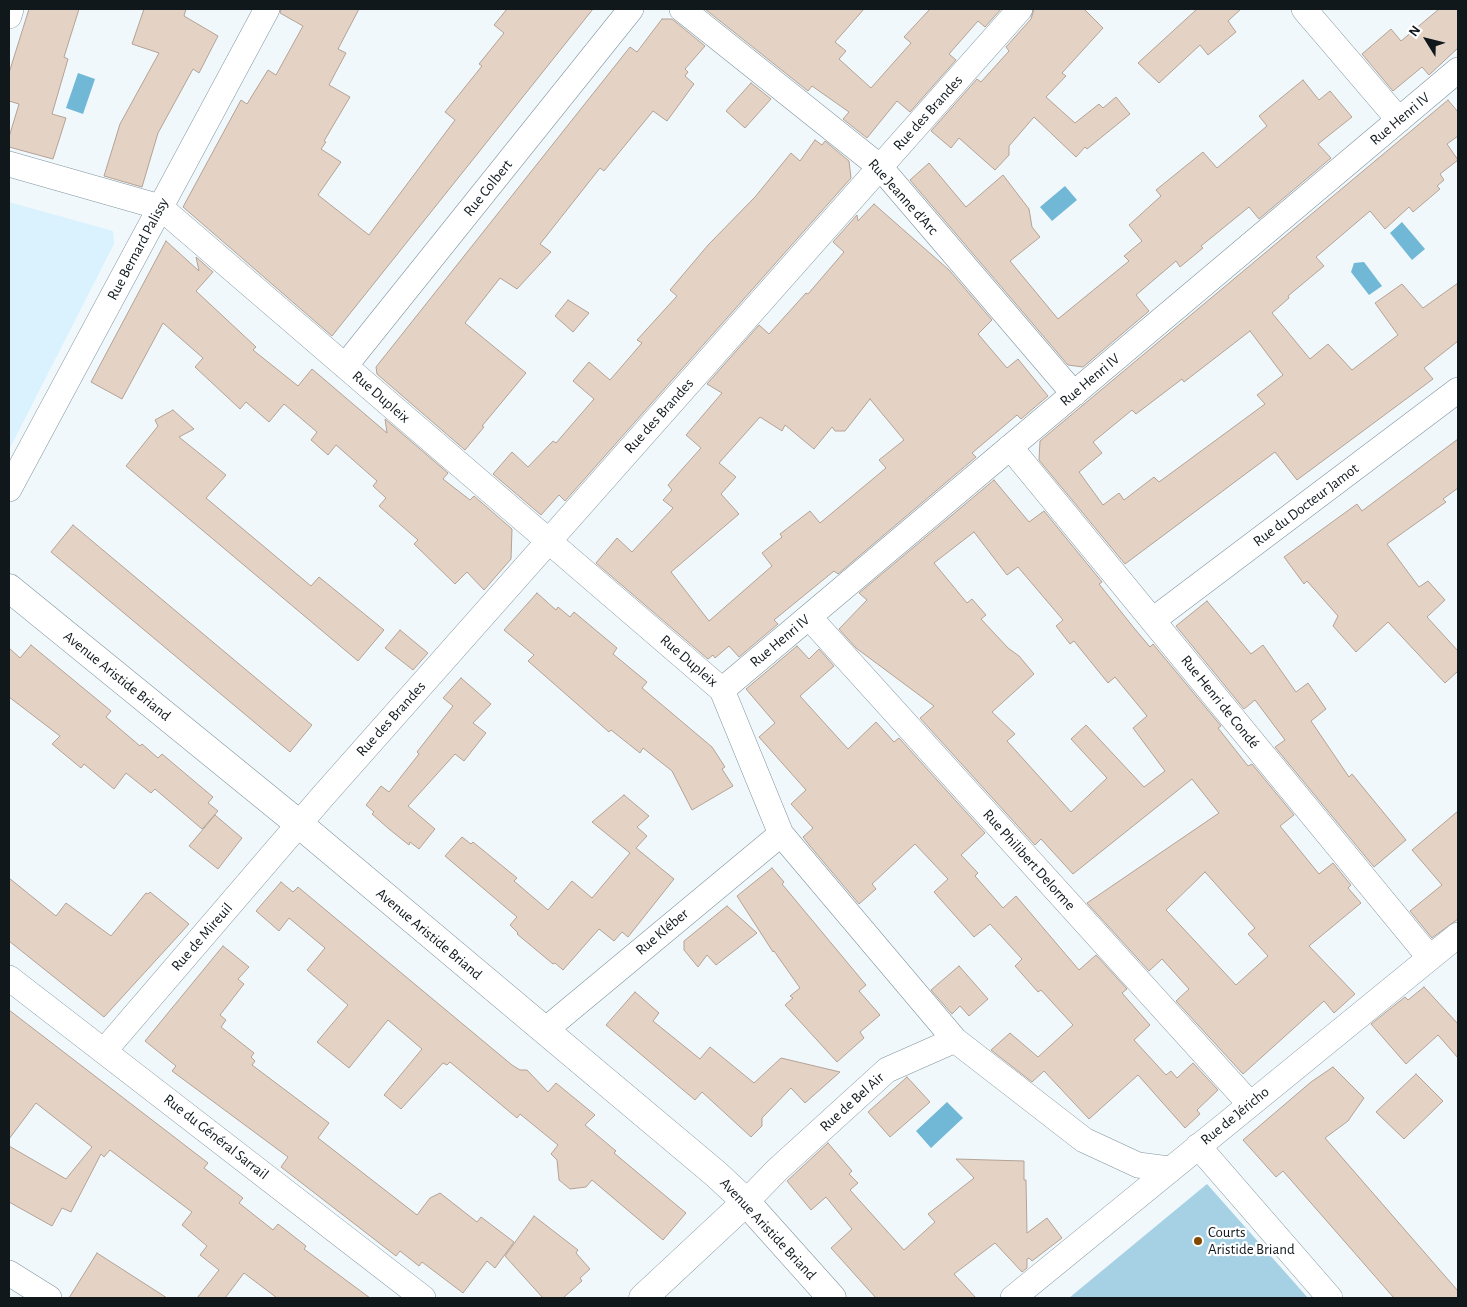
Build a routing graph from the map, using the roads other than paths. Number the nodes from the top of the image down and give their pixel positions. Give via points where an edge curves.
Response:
1 (11, 9) edge
2 (267, 9) edge
3 (631, 9) edge
4 (682, 9) edge
5 (1020, 9) edge
6 (1304, 9) edge
7 (9, 16) edge
8 (1458, 70) edge
9 (1399, 120) junction
10 (9, 164) edge
11 (880, 167) junction
12 (160, 207) junction
13 (345, 366) junction
14 (1458, 390) edge
15 (1074, 394) junction
16 (1010, 447) junction
17 (9, 489) edge
18 (549, 541) junction
19 (9, 588) edge
20 (809, 617) junction
21 (1153, 620) junction
22 (722, 690) junction
23 (299, 824) junction
24 (780, 834) junction
25 (1458, 935) edge
26 (1430, 958) junction
27 (9, 978) edge
28 (544, 1030) junction
29 (955, 1040) junction
30 (105, 1050) junction
31 (1250, 1104) junction
32 (1198, 1146) junction
33 (1169, 1169) junction
34 (746, 1202) junction
35 (9, 1273) edge
36 (49, 1298) edge
37 (423, 1298) edge
38 (643, 1298) edge
39 (832, 1298) edge
40 (1013, 1298) edge
41 (1330, 1298) edge

1 - 7 street
2 - 12 street, Rue Bernard Palissy
3 - 13 street, Rue Colbert
4 - 11 street, Rue Jeanne d'Arc
5 - 11 street, Rue des Brandes
6 - 9 street
8 - 9 street, Rue Henri IV
9 - 15 street, Rue Henri IV
10 - 12 street, Rue Dupleix
11 - 15 street, Rue Jeanne d'Arc
11 - 18 street, Rue des Brandes
12 - 13 street, Rue Dupleix
12 - 17 street, Rue Bernard Palissy
13 - 18 street, Rue Dupleix
14 - 21 street, Rue du Docteur Jamot
15 - 16 street, Rue Henri IV
16 - 20 street, Rue Henri IV
16 - 21 street, Rue Henri de Condé
18 - 22 street, Rue Dupleix
18 - 23 street, Rue des Brandes
19 - 23 street, Avenue Aristide Briand
20 - 22 street, Rue Henri IV
20 - 31 street, Rue Philibert Delorme
21 - 26 street, Rue Henri de Condé
22 - 24 street
23 - 28 street, Avenue Aristide Briand
23 - 30 street, Rue de Mireuil
24 - 28 street, Rue Kléber
24 - 29 street
25 - 26 street, Rue de Jéricho
26 - 31 street, Rue de Jéricho
27 - 30 street, Rue du Général Sarrail
28 - 34 street, Avenue Aristide Briand
29 - 33 street via 1084,1140 1138,1165
29 - 34 street, Rue de Bel Air via 887,1070
30 - 37 street, Rue du Général Sarrail
31 - 32 street, Rue de Jéricho
32 - 33 street, Rue de Jéricho
32 - 41 street
33 - 40 street, Rue de Jéricho
34 - 38 street, Rue de Bel Air
34 - 39 street, Avenue Aristide Briand
35 - 36 street

